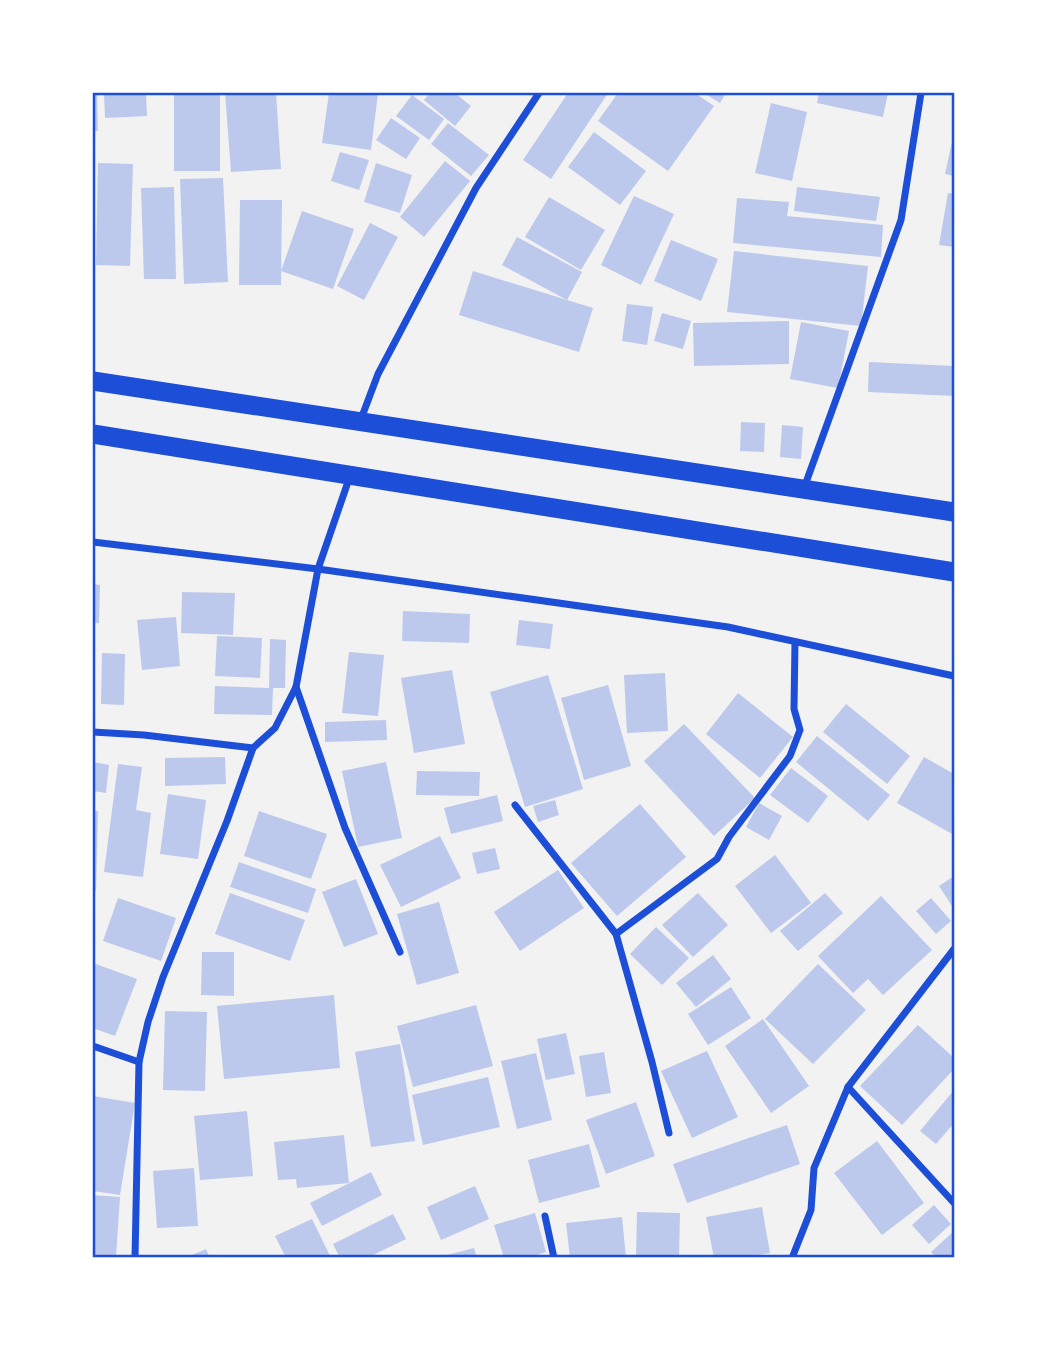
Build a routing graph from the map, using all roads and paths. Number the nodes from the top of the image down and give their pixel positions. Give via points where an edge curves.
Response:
1 (539, 93) edge
2 (921, 93) edge
3 (93, 381) edge
4 (359, 423) junction
5 (93, 434) edge
6 (350, 475) junction
7 (804, 488) junction
8 (954, 512) edge
9 (93, 542) edge
10 (318, 569) junction
11 (954, 572) edge
12 (795, 642) junction
13 (954, 676) edge
14 (296, 687) junction
15 (93, 732) edge
16 (253, 748) junction
17 (515, 805) dead end
18 (616, 934) junction
19 (954, 950) edge
20 (400, 952) dead end
21 (93, 1046) edge
22 (139, 1062) junction
23 (848, 1087) junction
24 (669, 1133) dead end
25 (954, 1203) edge
26 (545, 1216) dead end
27 (135, 1258) edge
28 (554, 1258) edge
29 (792, 1258) edge

1 - 4 street via 476,188 378,374
2 - 7 street via 901,220
3 - 4 highway
4 - 7 highway
5 - 6 highway
6 - 10 street
6 - 11 highway
7 - 8 highway
9 - 10 street
10 - 12 street via 728,627
10 - 14 street
12 - 13 street
12 - 18 street via 794,709 800,730 790,756 717,859
14 - 16 street via 275,728
14 - 20 street via 345,828
15 - 16 street
16 - 22 street via 163,977
17 - 18 street
18 - 24 street
19 - 23 street
21 - 22 street
22 - 27 street
23 - 25 street
23 - 29 street via 814,1168 811,1210
26 - 28 street

